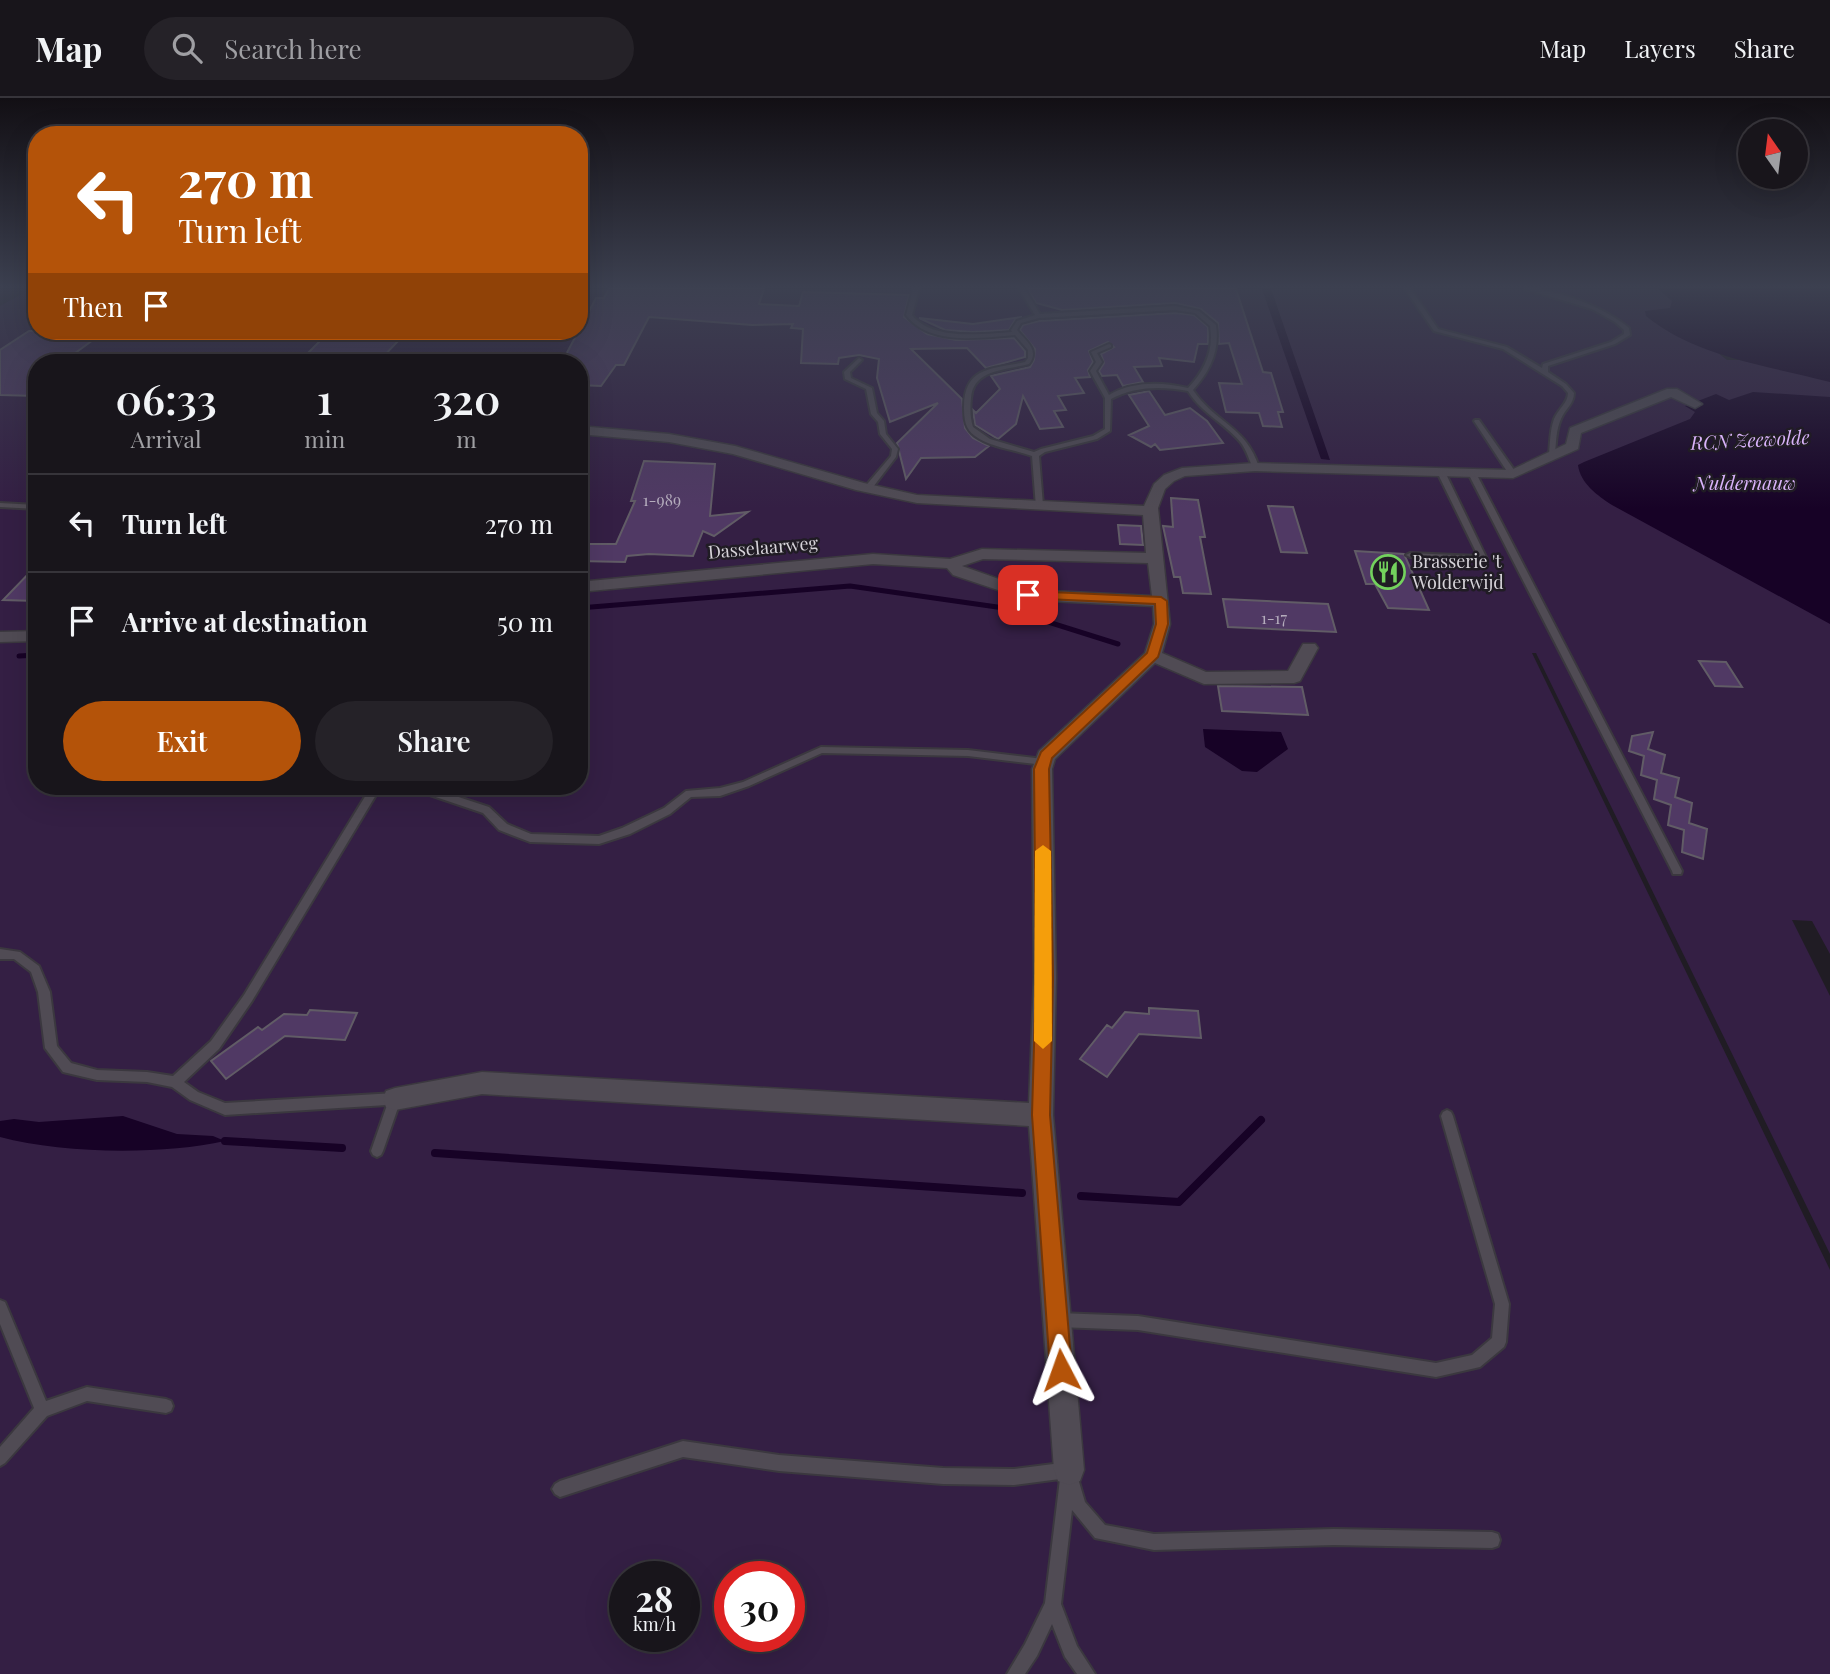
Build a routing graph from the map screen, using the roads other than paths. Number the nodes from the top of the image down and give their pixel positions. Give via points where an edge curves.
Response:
1 (856, 363) edge
2 (1027, 363) edge
3 (1099, 363) edge
4 (1208, 363) edge
5 (1529, 363) edge
6 (1553, 363) edge
7 (1545, 372) junction
8 (1190, 390) junction
9 (1108, 398) junction
10 (1695, 404) dead end
11 (1477, 421) dead end
12 (588, 431) edge
13 (1035, 455) junction
14 (1552, 455) junction
15 (1255, 467) junction
16 (1442, 474) junction
17 (1513, 474) junction
18 (1473, 475) junction
19 (867, 489) junction
20 (0, 505) edge
21 (1038, 505) junction
22 (28, 507) edge
23 (1148, 511) junction
24 (1410, 555) dead end
25 (1155, 558) junction
26 (951, 564) junction
27 (588, 586) edge
28 (1161, 601) junction
29 (28, 636) edge
30 (0, 637) edge
31 (1309, 648) dead end
32 (1153, 654) junction
33 (1044, 762) junction
34 (371, 795) edge
35 (444, 795) edge
36 (1677, 871) dead end
37 (0, 954) edge
38 (175, 1082) junction
39 (395, 1099) junction
40 (1041, 1115) junction
41 (1447, 1116) dead end
42 (377, 1151) dead end
43 (0, 1307) edge
44 (1057, 1320) junction
45 (166, 1406) dead end
46 (42, 1410) junction
47 (0, 1458) edge
48 (1069, 1470) junction
49 (560, 1489) dead end
50 (1492, 1540) dead end
51 (1053, 1604) junction
52 (1015, 1674) edge
53 (1087, 1674) edge

1 - 19 lane via 847,372 848,379 869,388 874,414 895,449
2 - 13 lane via 972,379 966,388 967,418 972,431 986,439
3 - 9 lane via 1093,371
4 - 8 lane
5 - 7 lane
6 - 7 lane via 1545,365
7 - 14 lane via 1571,393 1555,423
8 - 9 lane via 1139,388
8 - 15 lane via 1205,410 1248,445
9 - 13 lane via 1108,430
10 - 14 street via 1672,392 1575,431 1573,446
11 - 17 lane
12 - 19 street via 735,450
13 - 21 lane
14 - 17 street
15 - 16 street
15 - 23 street via 1171,475 1159,486
16 - 18 street
16 - 24 lane via 1483,559
17 - 18 street
18 - 36 lane
19 - 21 street via 957,503
20 - 22 lane
21 - 23 street
23 - 25 street
25 - 26 street via 982,554
25 - 28 street
26 - 27 street, Dasselaarweg via 873,559
26 - 28 street via 959,572 1028,595
28 - 32 street via 1162,624
29 - 30 street
31 - 32 street via 1294,677 1204,678
32 - 33 street
33 - 35 lane via 968,752 821,750 733,788 689,794 667,811 599,840 530,838 503,827 486,810
33 - 40 street
34 - 38 lane via 248,998 215,1045
37 - 38 lane via 16,955 35,969 44,992 51,1048 67,1068
38 - 39 lane via 225,1109
39 - 40 street via 482,1083
39 - 42 lane
40 - 44 street
41 - 44 lane via 1502,1304 1499,1342 1475,1362 1436,1370 1138,1323
43 - 46 lane
44 - 48 street
45 - 46 lane via 87,1394
46 - 47 lane
48 - 49 lane via 1014,1477 943,1476 779,1463 683,1449
48 - 50 lane via 1078,1506 1101,1532 1154,1542 1334,1537
48 - 51 lane
51 - 52 lane
51 - 53 lane via 1071,1651

